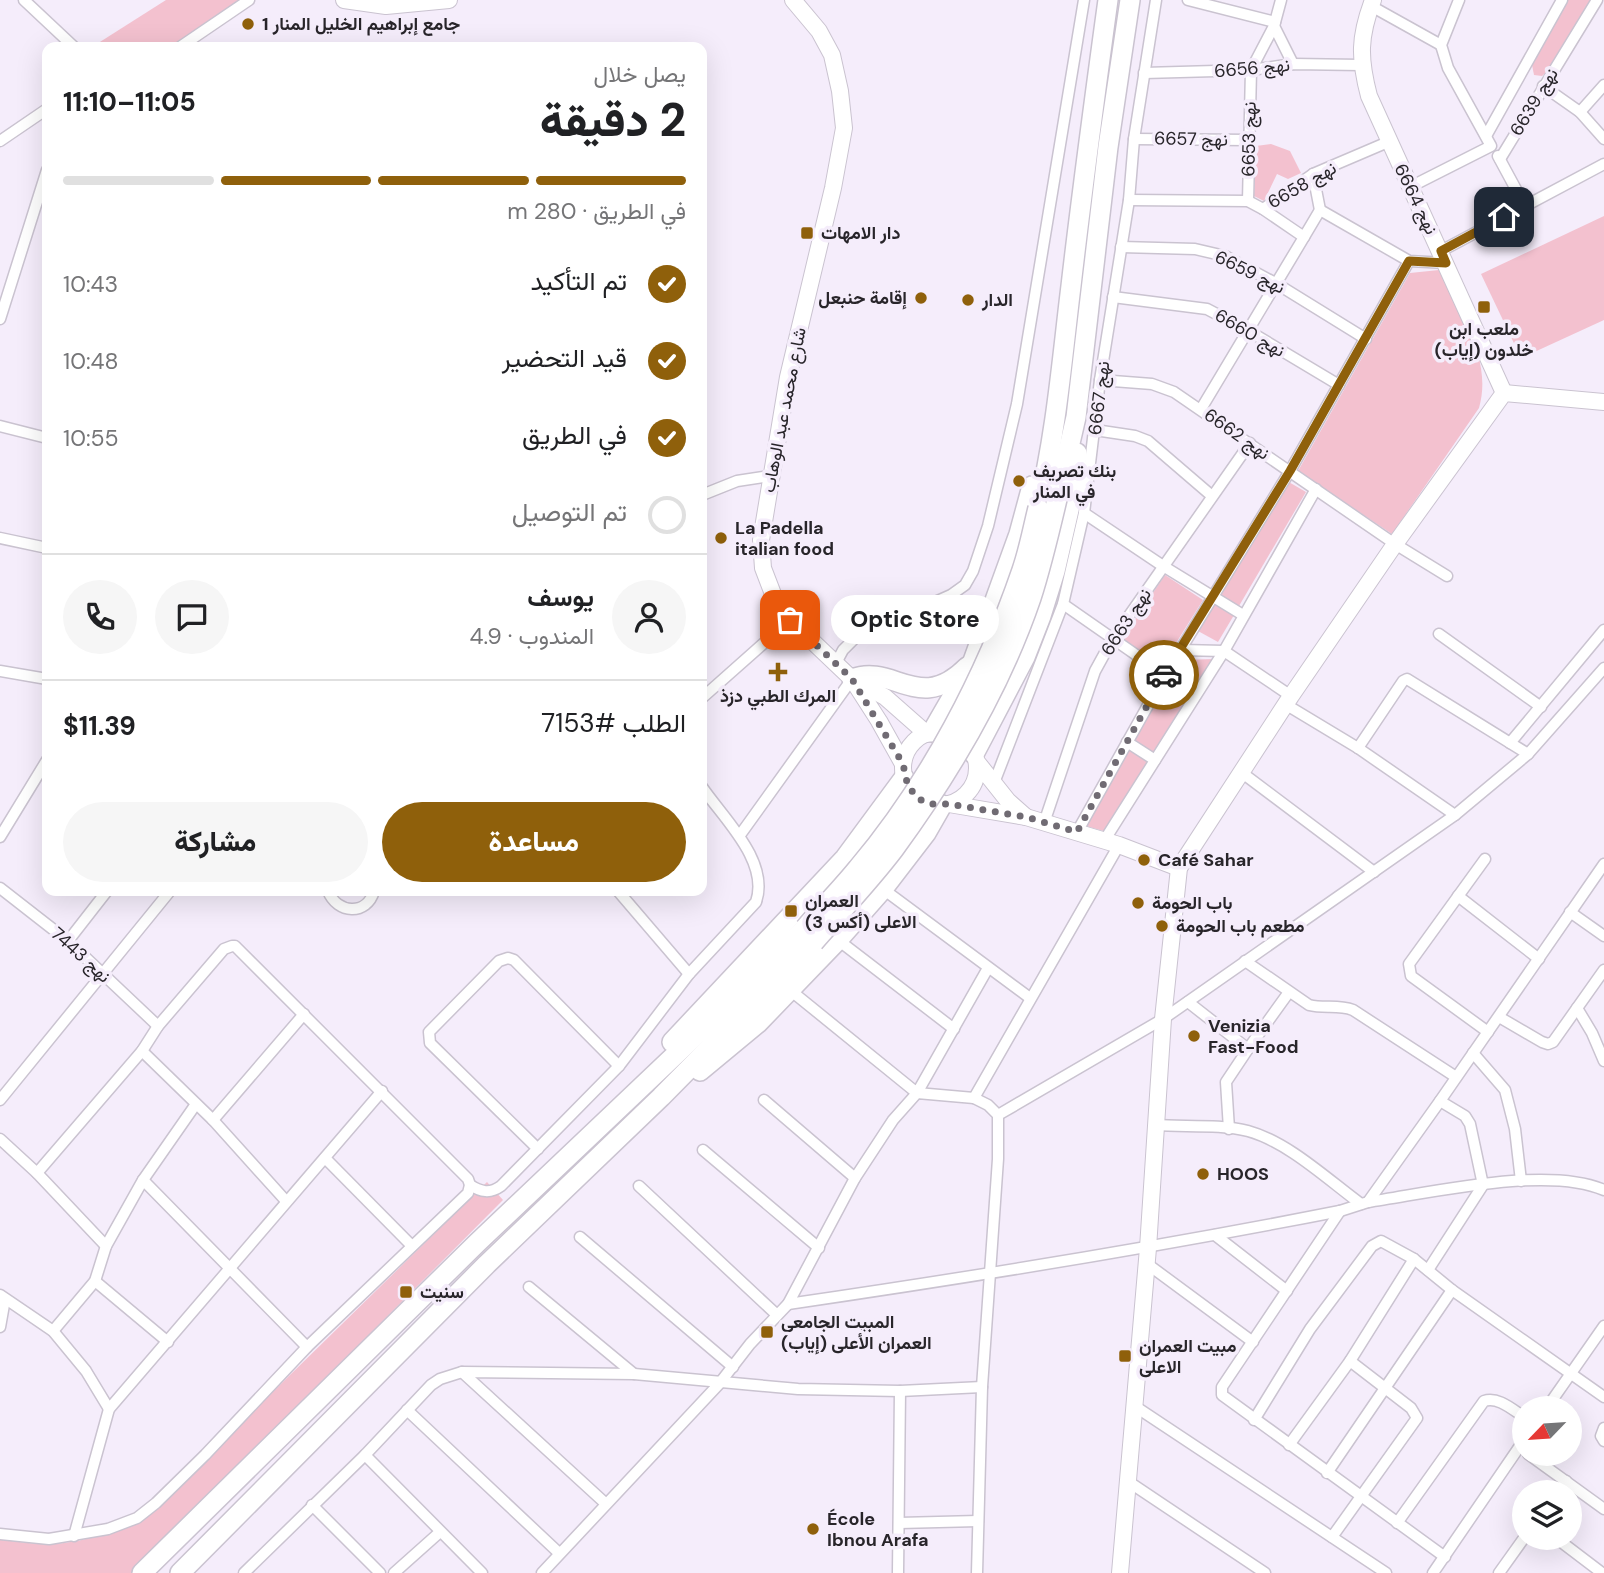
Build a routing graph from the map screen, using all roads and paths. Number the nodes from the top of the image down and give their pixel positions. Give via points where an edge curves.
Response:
1 (24, 0) edge
2 (249, 0) edge
3 (344, 0) edge
4 (449, 0) edge
5 (793, 0) edge
6 (1084, 0) edge
7 (1108, 0) edge
8 (1130, 0) edge
9 (1156, 0) edge
10 (1188, 0) edge
11 (1281, 0) edge
12 (1459, 0) edge
13 (1562, 0) edge
14 (1597, 0) edge
15 (1372, 3) edge
16 (1274, 24) junction
17 (69, 42) edge
18 (187, 42) edge
19 (1441, 45) junction
20 (1293, 64) junction
21 (1361, 65) junction
22 (1251, 70) junction
23 (1144, 73) junction
24 (1604, 85) edge
25 (1543, 86) junction
26 (42, 112) edge
27 (1580, 112) junction
28 (1134, 139) junction
29 (1604, 139) edge
30 (1249, 140) junction
31 (0, 141) edge
32 (1489, 141) junction
33 (1388, 142) junction
34 (1500, 159) junction
35 (1604, 164) edge
36 (1313, 174) junction
37 (42, 186) edge
38 (1409, 187) junction
39 (1129, 200) junction
40 (37, 201) junction
41 (1248, 201) junction
42 (42, 205) edge
43 (1525, 206) junction
44 (1263, 209) junction
45 (1320, 210) junction
46 (1304, 237) junction
47 (1121, 247) junction
48 (1444, 257) junction
49 (1409, 261) junction
50 (1277, 284) junction
51 (1113, 297) junction
52 (0, 319) edge
53 (1247, 330) junction
54 (1366, 339) junction
55 (1100, 380) junction
56 (1339, 385) junction
57 (1504, 393) junction
58 (1604, 402) edge
59 (1201, 409) junction
60 (1056, 412) junction
61 (1076, 417) junction
62 (0, 426) edge
63 (1095, 430) junction
64 (42, 437) edge
65 (1250, 443) junction
66 (1290, 471) junction
67 (770, 476) junction
68 (1316, 489) junction
69 (707, 493) edge
70 (1212, 496) junction
71 (1084, 513) junction
72 (0, 538) edge
73 (1395, 544) junction
74 (42, 547) edge
75 (1163, 566) junction
76 (1447, 576) dead end
77 (1213, 597) junction
78 (1063, 604) junction
79 (1243, 615) junction
80 (790, 620) junction
81 (1604, 630) edge
82 (1439, 634) dead end
83 (1112, 640) junction
84 (1181, 650) junction
85 (1224, 651) junction
86 (973, 661) junction
87 (836, 663) junction
88 (1604, 668) edge
89 (0, 671) edge
90 (1164, 675) junction
91 (42, 678) edge
92 (852, 679) junction
93 (707, 694) edge
94 (1549, 697) junction
95 (1288, 700) junction
96 (1541, 706) junction
97 (1567, 712) junction
98 (929, 733) junction
99 (1127, 742) junction
100 (1510, 743) junction
101 (1358, 748) junction
102 (1528, 754) junction
103 (976, 758) junction
104 (1155, 760) junction
105 (42, 768) edge
106 (904, 771) junction
107 (1241, 772) junction
108 (994, 783) junction
109 (707, 793) edge
110 (946, 805) junction
111 (1455, 815) junction
112 (1026, 817) junction
113 (1044, 823) junction
114 (1077, 832) junction
115 (740, 835) junction
116 (0, 837) edge
117 (1111, 843) junction
118 (1485, 859) dead end
119 (1604, 864) edge
120 (1179, 868) junction
121 (1374, 872) junction
122 (0, 888) edge
123 (883, 889) junction
124 (103, 896) edge
125 (166, 896) edge
126 (330, 896) edge
127 (372, 896) edge
128 (622, 896) edge
129 (1458, 896) junction
130 (1570, 912) junction
131 (809, 935) junction
132 (1604, 936) edge
133 (838, 940) junction
134 (68, 941) junction
135 (1539, 959) junction
136 (1245, 961) junction
137 (988, 968) junction
138 (1604, 970) edge
139 (103, 973) junction
140 (689, 974) junction
141 (790, 990) junction
142 (1289, 992) junction
143 (1030, 998) junction
144 (1188, 1002) junction
145 (1577, 1008) junction
146 (304, 1014) junction
147 (1499, 1017) junction
148 (1163, 1019) junction
149 (158, 1026) junction
150 (954, 1029) junction
151 (1488, 1032) junction
152 (1248, 1049) junction
153 (142, 1051) junction
154 (1473, 1053) junction
155 (1604, 1061) edge
156 (619, 1066) junction
157 (1456, 1077) junction
158 (647, 1081) junction
159 (382, 1091) junction
160 (917, 1093) junction
161 (661, 1097) junction
162 (974, 1098) junction
163 (0, 1100) edge
164 (764, 1100) dead end
165 (1440, 1101) junction
166 (196, 1104) junction
167 (998, 1115) junction
168 (213, 1120) junction
169 (1156, 1125) junction
170 (1229, 1129) junction
171 (0, 1139) edge
172 (538, 1149) junction
173 (703, 1150) dead end
174 (325, 1158) junction
175 (37, 1173) junction
176 (855, 1178) junction
177 (143, 1180) junction
178 (1521, 1181) junction
179 (470, 1185) junction
180 (1483, 1185) junction
181 (639, 1186) dead end
182 (1604, 1190) edge
183 (285, 1201) junction
184 (1364, 1203) junction
185 (1340, 1211) junction
186 (1215, 1235) junction
187 (580, 1237) dead end
188 (106, 1246) junction
189 (412, 1246) junction
190 (819, 1248) junction
191 (1147, 1256) junction
192 (1414, 1259) junction
193 (231, 1269) junction
194 (1428, 1270) junction
195 (989, 1275) junction
196 (94, 1282) junction
197 (529, 1287) dead end
198 (1452, 1290) junction
199 (1287, 1291) junction
200 (2, 1297) edge
201 (788, 1304) junction
202 (777, 1315) junction
203 (1604, 1326) edge
204 (0, 1327) edge
205 (52, 1331) junction
206 (169, 1342) junction
207 (1253, 1342) junction
208 (307, 1347) junction
209 (1350, 1361) junction
210 (733, 1367) junction
211 (462, 1372) junction
212 (634, 1374) junction
213 (1571, 1375) junction
214 (719, 1384) junction
215 (982, 1387) junction
216 (1384, 1387) junction
217 (900, 1391) junction
218 (1556, 1396) edge
219 (1604, 1397) edge
220 (1133, 1405) junction
221 (108, 1409) junction
222 (407, 1410) junction
223 (1512, 1410) edge
224 (1254, 1420) junction
225 (1604, 1428) edge
226 (1604, 1441) edge
227 (1289, 1445) junction
228 (365, 1455) junction
229 (1512, 1465) edge
230 (1547, 1466) edge
231 (1327, 1473) junction
232 (1126, 1480) junction
233 (1565, 1480) edge
234 (1582, 1493) edge
235 (1360, 1496) junction
236 (605, 1503) junction
237 (312, 1505) junction
238 (1604, 1509) edge
239 (978, 1521) junction
240 (899, 1523) junction
241 (1397, 1523) junction
242 (440, 1532) junction
243 (0, 1534) edge
244 (74, 1536) junction
245 (1332, 1537) junction
246 (1515, 1550) edge
247 (1572, 1550) edge
248 (559, 1553) junction
249 (1445, 1557) junction
250 (1437, 1571) edge
251 (142, 1573) edge
252 (180, 1573) edge
253 (244, 1573) edge
254 (380, 1573) edge
255 (394, 1573) edge
256 (482, 1573) edge
257 (542, 1573) edge
258 (898, 1573) edge
259 (977, 1573) edge
260 (1120, 1573) edge
261 (1265, 1573) edge
262 (1386, 1573) edge
263 (1499, 1573) edge
264 (1602, 1573) edge

1 - 17 street
2 - 18 street
3 - 4 street via 386,5
5 - 67 street, شارع محمد عبد الوهاب via 832,55 844,128
6 - 87 street via 1017,404 973,571 965,585 951,595 856,637
7 - 60 highway
8 - 61 highway
9 - 23 street, نهج 6667
10 - 16 street
11 - 16 street, نهج 6653
12 - 19 street
13 - 32 street
14 - 25 street, نهج 6639
15 - 19 street
15 - 21 street, نهج 6664 via 1362,37
16 - 20 street
16 - 22 street, نهج 6653
19 - 32 street via 1448,68
20 - 21 street, نهج 6656
20 - 22 street, نهج 6656
21 - 33 street, نهج 6664
22 - 23 street, نهج 6656
22 - 30 street, نهج 6653
23 - 28 street, نهج 6667
24 - 27 street
25 - 27 street
25 - 34 street, نهج 6639
26 - 31 street
27 - 29 street
28 - 30 street, نهج 6657
28 - 39 street, نهج 6667
30 - 41 street, نهج 6653
32 - 34 street
32 - 38 street
33 - 36 street, نهج 6658
33 - 38 street, نهج 6664
34 - 43 street
35 - 43 street
36 - 44 street, نهج 6658
36 - 45 street
37 - 40 street
38 - 48 street, نهج 6664
39 - 41 street, نهج 6658
39 - 47 street, نهج 6667
40 - 42 street
40 - 52 street
41 - 44 street, نهج 6658
43 - 48 street
44 - 46 street
45 - 46 street
45 - 49 street
46 - 50 street
47 - 50 street, نهج 6659 via 1211,252
47 - 51 street, نهج 6667
48 - 49 street
48 - 57 street, نهج 6664
49 - 54 street
50 - 53 street
50 - 54 street, نهج 6659
51 - 53 street, نهج 6660 via 1207,309
51 - 55 street, نهج 6667
53 - 56 street, نهج 6660
53 - 59 street
54 - 56 street
55 - 59 street, نهج 6662 via 1164,388
55 - 63 street, نهج 6667
56 - 66 street
57 - 58 street
57 - 73 street
59 - 65 street, نهج 6662
60 - 86 highway via 1042,441 1019,534
60 - 131 highway, bridge via 1023,568 979,676 940,750
61 - 103 highway via 1078,463 1055,571 1024,657
61 - 131 highway, bridge via 1041,565 994,684 943,778 893,849
62 - 64 street
63 - 70 street via 1148,441
63 - 71 street, نهج 6667
65 - 66 street, نهج 6662
65 - 70 street, نهج 6663
66 - 68 street, نهج 6662
66 - 77 street
67 - 69 street via 737,481
67 - 80 street, شارع محمد عبد الوهاب via 761,540 763,568
68 - 73 street, نهج 6662
68 - 79 street
70 - 75 street, نهج 6663
71 - 75 street
71 - 78 street, نهج 6667
72 - 74 street
73 - 76 street, نهج 6662
73 - 95 street
75 - 77 street
75 - 83 street, نهج 6663
77 - 79 street
77 - 84 street
78 - 83 street
78 - 108 street, نهج 6667
79 - 85 street
80 - 87 street, شارع محمد عبد الوهاب
80 - 93 street
81 - 94 street
82 - 96 street
83 - 90 street
83 - 113 street, نهج 6663 via 1096,671
84 - 85 street
84 - 90 street
85 - 95 street
85 - 104 street
86 - 92 highway via 952,679 926,688 879,676
86 - 98 highway
87 - 92 street, شارع محمد عبد الوهاب
88 - 97 street
89 - 91 street
90 - 99 street
92 - 98 street via 885,697
92 - 106 street
92 - 115 street
94 - 96 street
94 - 97 street
95 - 101 street
95 - 107 street
96 - 100 street
97 - 102 street
98 - 103 street via 957,735
98 - 106 street via 907,751
99 - 104 street
99 - 114 street
100 - 101 street via 1407,679
100 - 102 street
101 - 111 street
102 - 111 street
103 - 108 street
103 - 110 street via 977,776 971,788
104 - 117 street
105 - 116 street
106 - 110 street via 914,795
106 - 158 highway via 845,858 670,1044
107 - 120 street
107 - 121 street
108 - 112 street
109 - 115 street
110 - 112 street
110 - 123 highway
111 - 121 street
112 - 113 street
113 - 114 street
114 - 117 street
115 - 140 street via 759,878 756,902
117 - 120 street
117 - 143 street
118 - 129 street
119 - 130 street
120 - 148 street
121 - 136 street
122 - 134 street, نهج 7443
123 - 133 highway
123 - 137 street
124 - 134 street
125 - 139 street
126 - 127 street via 333,902 350,909 368,904
128 - 140 street
129 - 135 street
129 - 151 street via 1409,964 1409,973
130 - 132 street
130 - 135 street
131 - 158 highway
131 - 161 highway
133 - 141 highway
133 - 150 street
134 - 139 street, نهج 7443
135 - 147 street
136 - 142 street
136 - 144 street
137 - 143 street
137 - 150 street
138 - 145 street
139 - 149 street, نهج 7443
139 - 163 street
140 - 156 street
141 - 160 street
141 - 161 highway via 758,1023
142 - 152 street
142 - 157 street via 1313,1007 1353,1010
143 - 162 street
144 - 148 street
144 - 152 street
145 - 147 street via 1557,1040 1548,1044
145 - 155 street
146 - 149 street via 232,946 224,949
146 - 159 street
146 - 168 street
147 - 151 street
148 - 167 street
148 - 169 street
149 - 153 street
150 - 160 street
151 - 154 street
152 - 170 street via 1226,1082
153 - 166 street
153 - 175 street
154 - 157 street
154 - 178 street via 1505,1090
156 - 172 street
156 - 172 street via 508,958 499,961 437,1023 429,1032 430,1043
157 - 165 street
158 - 251 highway
159 - 174 street
159 - 179 street
160 - 162 street
160 - 176 street
161 - 252 highway via 495,1255
162 - 167 street
164 - 176 street
165 - 180 street via 1470,1124
165 - 184 street
166 - 168 street
166 - 177 street
167 - 195 street
168 - 183 street
169 - 170 street
169 - 191 street
170 - 184 street via 1279,1144
171 - 175 street
172 - 179 street via 493,1191
173 - 190 street
174 - 183 street
174 - 189 street
175 - 188 street
176 - 190 street
177 - 188 street
177 - 193 street
178 - 180 street
178 - 182 street via 1589,1183
179 - 189 street
180 - 184 street
180 - 194 street
181 - 202 street
183 - 193 street
184 - 185 street
185 - 186 street
185 - 199 street
186 - 191 street
186 - 199 street
187 - 210 street
188 - 196 street
189 - 208 street
190 - 201 street
191 - 195 street
191 - 207 street
191 - 220 street
192 - 194 street
192 - 209 street
192 - 224 street via 1381,1241 1372,1246 1310,1329
193 - 206 street
193 - 208 street
194 - 198 street
195 - 201 street
195 - 215 street
196 - 205 street
196 - 206 street
197 - 212 street
198 - 213 street
198 - 216 street
199 - 207 street
200 - 204 street
200 - 205 street
201 - 202 street
202 - 210 street
203 - 213 street
205 - 221 street via 86,1371
206 - 221 street
207 - 224 street via 1221,1392
208 - 244 street via 156,1503 137,1518
209 - 216 street
209 - 227 street
210 - 214 street
211 - 212 street
211 - 222 street via 440,1379
211 - 236 street
212 - 214 street
213 - 218 street
213 - 219 street
214 - 217 street
214 - 236 street
215 - 217 street
215 - 239 street
216 - 231 street
216 - 235 street via 1416,1412 1417,1418
217 - 240 street
220 - 232 street
220 - 245 street
221 - 244 street
222 - 228 street
222 - 248 street
223 - 241 street via 1501,1402 1484,1401
224 - 227 street
225 - 226 street
227 - 231 street
228 - 237 street
228 - 242 street
229 - 249 street
230 - 233 street
231 - 235 street
232 - 260 street
232 - 261 street
234 - 238 street
235 - 241 street
235 - 245 street
236 - 248 street
237 - 253 street
237 - 254 street
239 - 240 street
239 - 259 street
240 - 258 street
241 - 249 street
242 - 255 street
242 - 256 street
243 - 244 street via 49,1539
245 - 262 street
246 - 263 street
247 - 264 street
248 - 257 street
249 - 250 street

